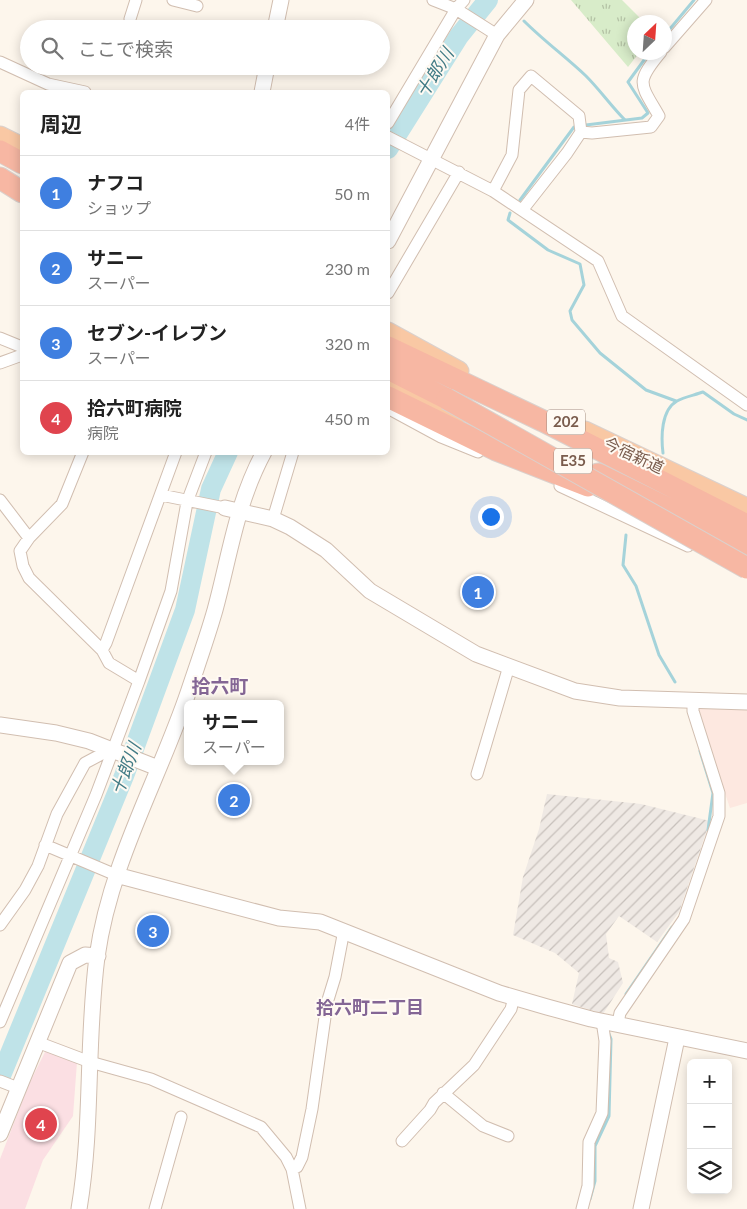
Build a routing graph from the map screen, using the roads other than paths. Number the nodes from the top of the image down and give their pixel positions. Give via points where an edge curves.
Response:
1 (136, 0) edge
2 (173, 0) edge
3 (281, 0) edge
4 (433, 0) edge
5 (526, 0) edge
6 (706, 0) edge
7 (460, 4) edge
8 (197, 6) dead end
9 (130, 19) dead end
10 (277, 20) edge
11 (497, 35) junction
12 (672, 39) edge
13 (654, 60) edge
14 (0, 62) edge
15 (20, 71) edge
16 (28, 75) edge
17 (265, 75) edge
18 (76, 90) edge
19 (262, 90) edge
20 (390, 120) edge
21 (581, 132) junction
22 (0, 136) edge
23 (390, 138) edge
24 (20, 146) edge
25 (0, 151) edge
26 (430, 159) junction
27 (20, 162) edge
28 (0, 170) edge
29 (459, 172) junction
30 (0, 180) edge
31 (20, 182) edge
32 (493, 191) junction
33 (20, 192) edge
34 (523, 209) junction
35 (390, 237) edge
36 (390, 290) edge
37 (390, 333) edge
38 (0, 338) edge
39 (20, 346) edge
40 (390, 348) edge
41 (20, 356) edge
42 (0, 363) edge
43 (390, 369) edge
44 (390, 382) edge
45 (390, 398) edge
46 (447, 399) junction
47 (747, 405) edge
48 (390, 408) edge
49 (82, 455) edge
50 (175, 455) edge
51 (205, 455) edge
52 (262, 455) edge
53 (292, 455) edge
54 (161, 495) junction
55 (0, 500) edge
56 (187, 502) junction
57 (707, 505) junction
58 (747, 508) edge
59 (232, 510) junction
60 (273, 519) junction
61 (747, 519) edge
62 (747, 524) edge
63 (29, 538) junction
64 (746, 552) edge
65 (747, 568) edge
66 (102, 650) junction
67 (509, 666) junction
68 (138, 682) junction
69 (185, 700) edge
70 (693, 700) junction
71 (747, 702) edge
72 (184, 703) edge
73 (0, 725) edge
74 (109, 748) junction
75 (158, 768) junction
76 (477, 774) dead end
77 (45, 845) junction
78 (70, 856) junction
79 (116, 875) junction
80 (0, 925) edge
81 (344, 930) junction
82 (98, 956) junction
83 (514, 997) junction
84 (602, 1021) junction
85 (0, 1022) edge
86 (618, 1024) junction
87 (677, 1038) junction
88 (37, 1042) junction
89 (747, 1051) edge
90 (90, 1062) junction
91 (0, 1081) edge
92 (15, 1087) junction
93 (443, 1093) junction
94 (181, 1117) dead end
95 (0, 1134) edge
96 (508, 1136) dead end
97 (402, 1141) dead end
98 (292, 1169) junction
99 (80, 1209) edge
100 (154, 1209) edge
101 (300, 1209) edge
102 (582, 1209) edge
103 (641, 1209) edge

1 - 9 street
2 - 8 street
3 - 10 street
4 - 7 street
5 - 11 street
6 - 12 street
7 - 11 street
7 - 20 street
11 - 26 street
13 - 21 street via 642,79 644,90 659,116 651,127
14 - 15 street
16 - 18 street via 48,84
17 - 19 street
21 - 32 street via 579,116 530,76 519,90 512,155
21 - 34 street
22 - 24 highway
23 - 26 street
25 - 27 highway
26 - 29 street
26 - 35 street
28 - 31 highway
29 - 32 street
29 - 36 street
30 - 33 highway
32 - 34 street
34 - 47 street via 598,261 622,316
37 - 58 highway, 今宿新道 / 202 via 464,373
38 - 39 street
40 - 57 highway, E35 via 544,421
41 - 42 street
43 - 46 highway, E35
44 - 64 highway, 202 via 510,442 668,511
45 - 64 highway via 496,450
46 - 64 highway, E35, bridge
46 - 65 highway, bridge
48 - 64 street via 441,437 567,489 688,546
49 - 63 street via 62,504
50 - 54 street
51 - 56 street
52 - 59 street
53 - 60 street
54 - 56 street
54 - 66 street
55 - 63 street
56 - 59 street
56 - 68 street via 171,591
57 - 61 highway
57 - 62 highway, E35
59 - 60 street
59 - 69 street via 215,610
60 - 67 street via 326,550 370,591 476,654
63 - 66 street via 20,551 29,578
66 - 68 street via 108,663
67 - 70 street via 576,692 620,698
67 - 76 street
68 - 74 street
70 - 71 street
70 - 86 street via 693,711 719,793 719,816 684,919 620,1013
72 - 75 street
73 - 74 street via 56,733
74 - 75 street
74 - 77 street via 85,763
74 - 78 street
75 - 79 street
77 - 78 street
77 - 80 street via 25,890
78 - 79 street
78 - 85 street
79 - 81 street via 279,918 320,922
79 - 82 street
81 - 83 street via 418,962
81 - 98 street via 327,1003 312,1109 297,1167
82 - 88 street via 85,955 70,963
82 - 90 street
83 - 84 street
83 - 93 street via 511,1010 474,1065
84 - 86 street
84 - 102 street via 605,1041 602,1113 589,1142 588,1186
86 - 87 street
87 - 89 street
87 - 103 street
88 - 90 street
88 - 92 street
90 - 98 street via 151,1079 261,1127
90 - 99 street via 86,1169
91 - 92 street
92 - 95 street
93 - 96 street via 483,1126
93 - 97 street
94 - 100 street
98 - 101 street

